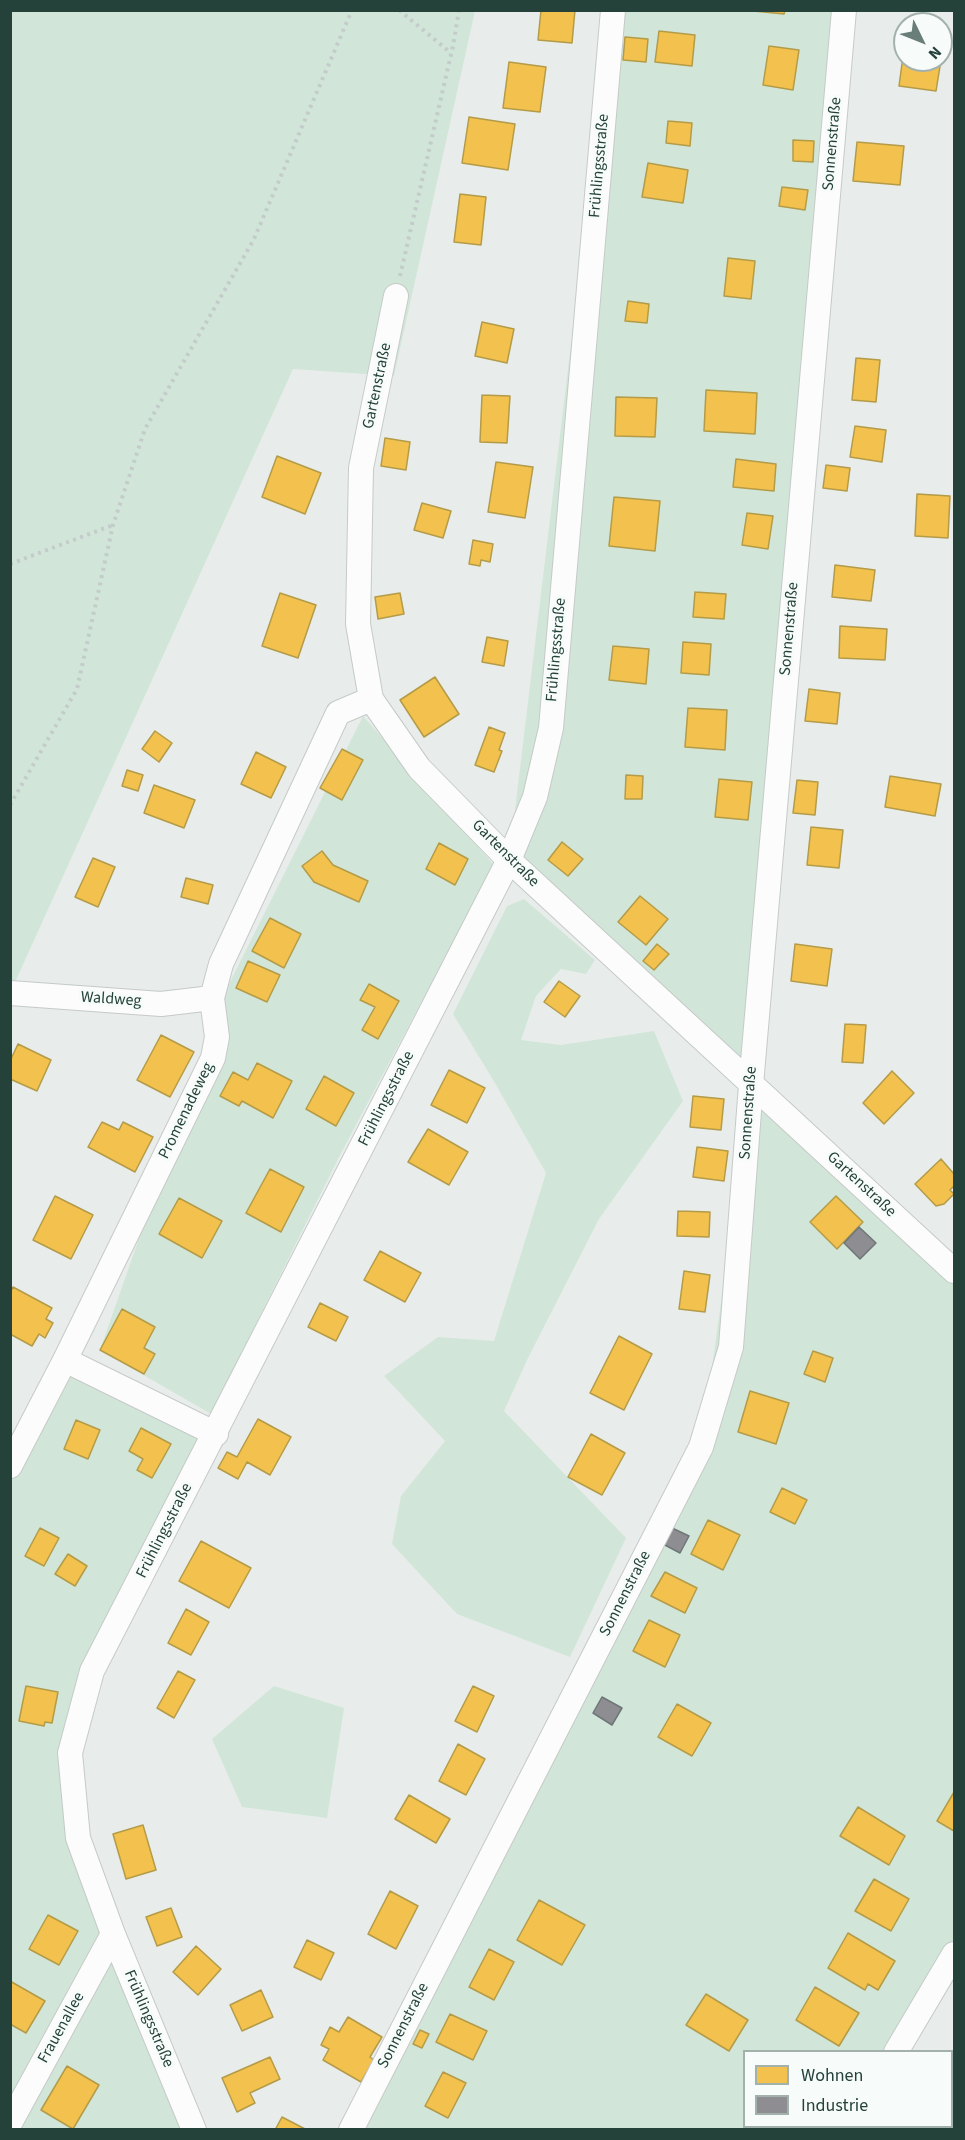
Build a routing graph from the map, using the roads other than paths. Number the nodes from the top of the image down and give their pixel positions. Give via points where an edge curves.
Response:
1 (614, 10) edge
2 (844, 10) edge
3 (396, 296) road end
4 (371, 699) junction
5 (509, 860) junction
6 (10, 993) edge
7 (212, 998) junction
8 (751, 1084) junction
9 (954, 1271) edge
10 (65, 1360) junction
11 (216, 1434) junction
12 (10, 1466) edge
13 (113, 1935) junction
14 (954, 1954) edge
15 (897, 2050) edge
16 (10, 2122) edge
17 (194, 2130) edge
18 (351, 2130) edge

1 - 5 street, Frühlingsstraße via 550,728 535,797
2 - 8 street, Sonnenstraße
3 - 4 street, Gartenstraße via 361,468 358,624
4 - 5 street, Gartenstraße via 419,768
4 - 7 street, Promenadeweg via 338,713 221,964
5 - 8 street, Gartenstraße
5 - 11 street, Frühlingsstraße
6 - 7 street, Waldweg via 161,1004
7 - 10 street, Promenadeweg via 217,1037 213,1058
8 - 9 street, Gartenstraße
8 - 18 street, Sonnenstraße via 731,1347 701,1447
10 - 11 street
10 - 12 street, Promenadeweg
11 - 13 street, Frühlingsstraße via 92,1671 70,1754 78,1838
13 - 16 street, Frauenallee
13 - 17 street, Frühlingsstraße
14 - 15 street

